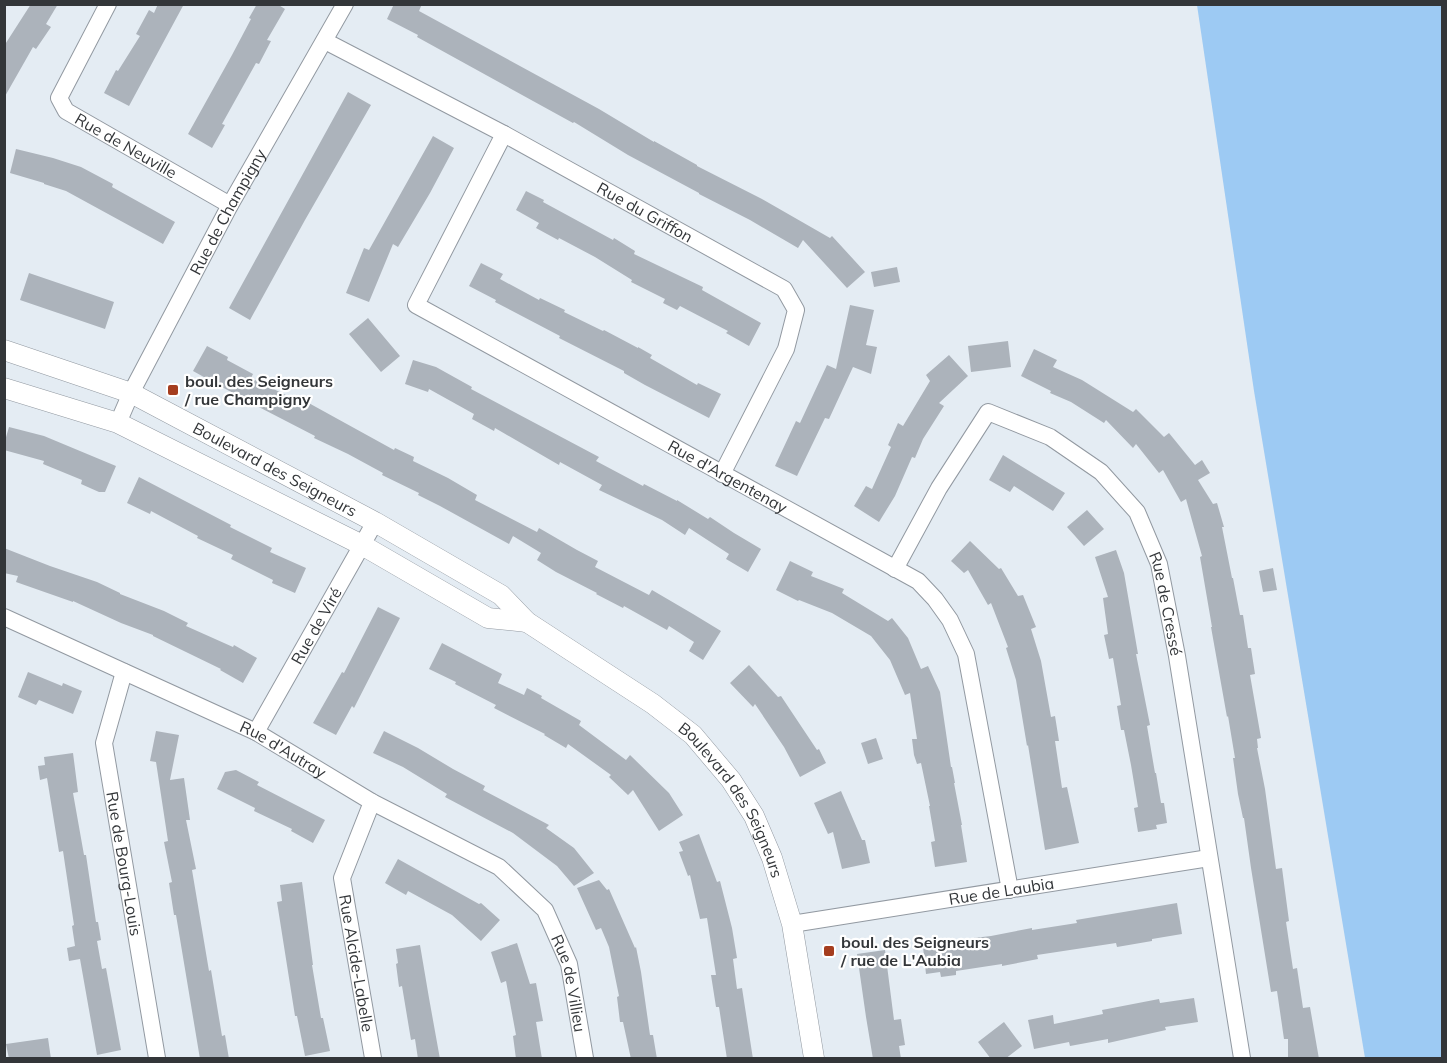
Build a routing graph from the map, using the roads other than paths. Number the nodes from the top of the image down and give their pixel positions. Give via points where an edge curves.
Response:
1 (108, 4) edge
2 (345, 4) edge
3 (325, 41) junction
4 (504, 134) junction
5 (231, 205) junction
6 (4, 350) edge
7 (4, 388) edge
8 (131, 393) junction
9 (118, 423) junction
10 (722, 474) junction
11 (375, 522) junction
12 (362, 546) junction
13 (895, 569) junction
14 (4, 617) edge
15 (527, 622) junction
16 (124, 672) junction
17 (256, 732) junction
18 (372, 802) junction
19 (1209, 858) junction
20 (1010, 890) junction
21 (545, 910) joint
22 (792, 924) junction
23 (1242, 1058) edge
24 (157, 1059) edge
25 (373, 1059) edge
26 (585, 1059) edge
27 (814, 1059) edge

1 - 5 street, Rue de Neuville via 59,98 66,111
2 - 3 street, Rue de Champigny
3 - 4 street, Rue du Griffon
3 - 5 street, Rue de Champigny
4 - 10 street, Rue du Griffon via 784,289 796,310 786,350
4 - 10 street, Rue d'Argentenay via 416,305
5 - 8 street, Rue de Champigny
6 - 8 street, Boulevard des Seigneurs
7 - 9 street, Boulevard des Seigneurs
8 - 9 street, Rue de Champigny
8 - 11 street, Boulevard des Seigneurs
9 - 12 street, Boulevard des Seigneurs
10 - 13 street, Rue d'Argentenay
11 - 12 street, Rue de Viré
11 - 15 street, Boulevard des Seigneurs via 501,595
12 - 15 street, Boulevard des Seigneurs via 488,618
12 - 17 street, Rue de Viré
13 - 19 street, Rue de Cressé via 939,488 988,412 1050,437 1101,472 1137,512 1159,564
13 - 20 street, Rue d'Argentenay via 918,581 935,599 966,654
14 - 16 street, Rue d'Autray
15 - 22 street, Boulevard des Seigneurs via 654,704 693,735 731,780 754,816 772,858
16 - 17 street, Rue d'Autray
16 - 24 street, Rue de Bourg-Louis via 104,743
17 - 18 street, Rue d'Autray
18 - 21 street, Rue d'Autray via 499,867
18 - 25 street, Rue Alcide-Labelle via 342,878
19 - 20 street, Rue de Laubia
19 - 23 street, Rue de Cressé
20 - 22 street, Rue de Laubia
21 - 26 street, Rue de Villieu via 569,964
22 - 27 street, Boulevard des Seigneurs

